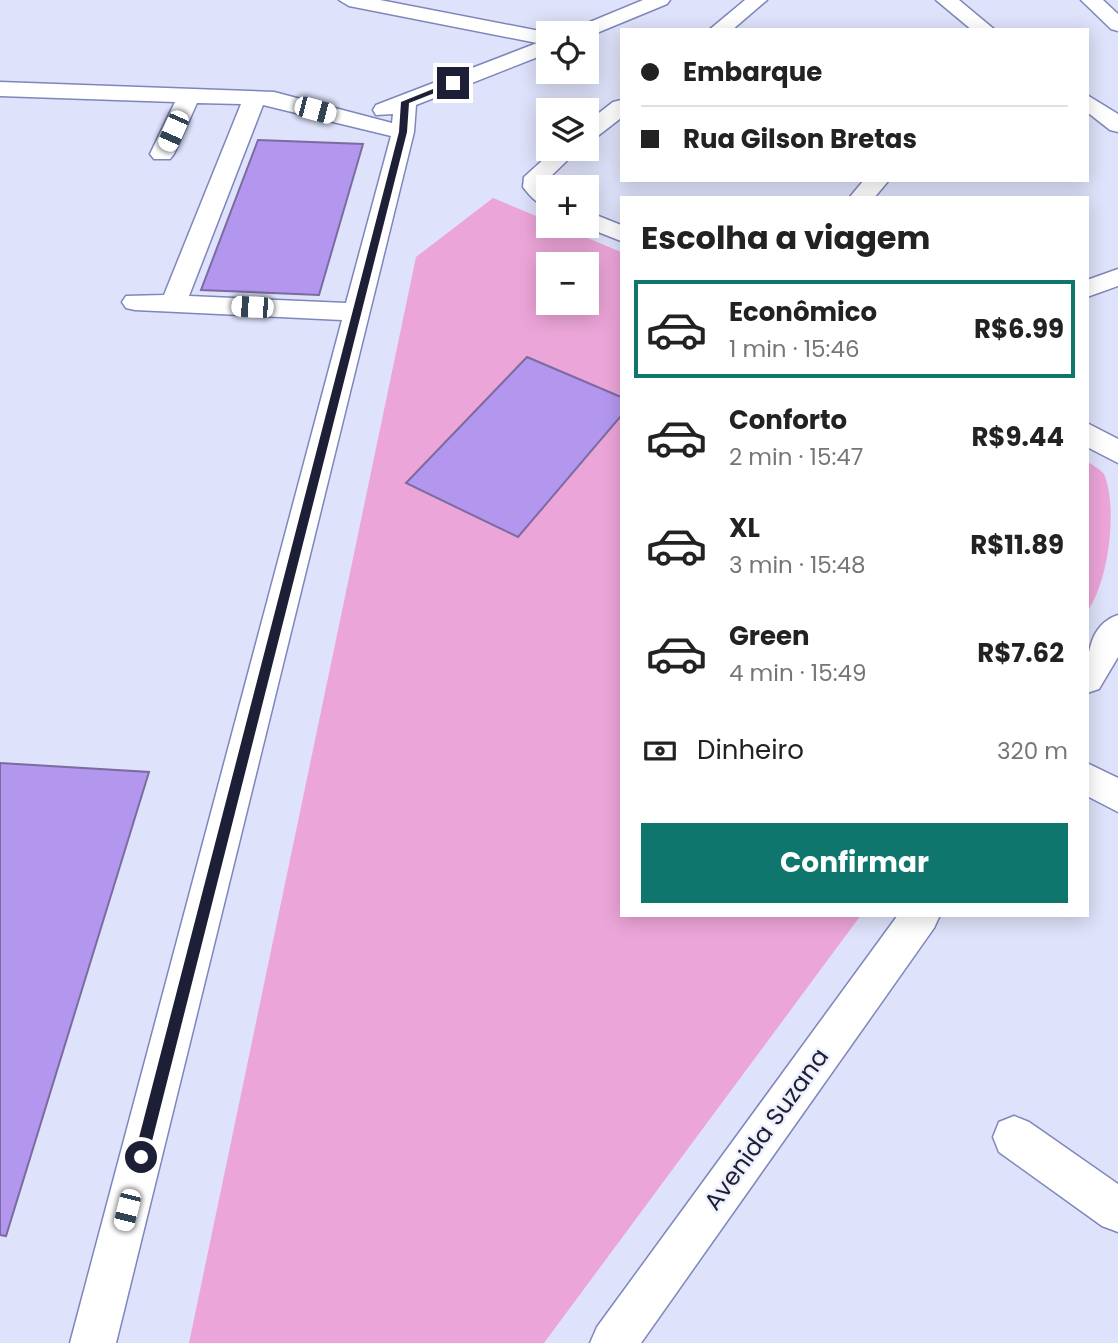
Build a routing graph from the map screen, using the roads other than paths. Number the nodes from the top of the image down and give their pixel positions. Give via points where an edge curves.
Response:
1 (349, 0) edge
2 (660, 0) edge
3 (757, 0) edge
4 (946, 0) edge
5 (1091, 0) edge
6 (599, 25) edge
7 (1118, 25) edge
8 (722, 28) edge
9 (982, 28) edge
10 (536, 37) edge
11 (536, 52) edge
12 (0, 89) edge
13 (189, 96) junction
14 (255, 98) junction
15 (1089, 103) edge
16 (620, 108) edge
17 (404, 117) junction
18 (357, 121) junction
19 (599, 124) edge
20 (1118, 125) edge
21 (162, 154) dead end
22 (552, 161) edge
23 (538, 175) edge
24 (875, 182) edge
25 (864, 196) edge
26 (599, 224) edge
27 (620, 234) edge
28 (1118, 277) edge
29 (1089, 288) edge
30 (135, 302) dead end
31 (173, 304) junction
32 (357, 312) junction
33 (1089, 434) edge
34 (1118, 453) edge
35 (1118, 628) edge
36 (1089, 675) edge
37 (1089, 779) edge
38 (1118, 796) edge
39 (920, 917) edge
40 (1014, 1137) dead end
41 (1118, 1210) edge
42 (93, 1343) edge
43 (613, 1343) edge

1 - 10 street
2 - 6 street
3 - 8 street
4 - 9 street
5 - 7 street
11 - 17 street
12 - 13 street
13 - 14 street
13 - 21 street
14 - 18 street
14 - 31 street
15 - 20 street
16 - 19 street
17 - 18 street
17 - 18 street
17 - 32 street
22 - 23 street
24 - 25 street
26 - 27 street
28 - 29 street
30 - 31 street
31 - 32 street
32 - 42 street
33 - 34 street
35 - 36 street
37 - 38 street
39 - 43 street, Avenida Suzana
40 - 41 street

